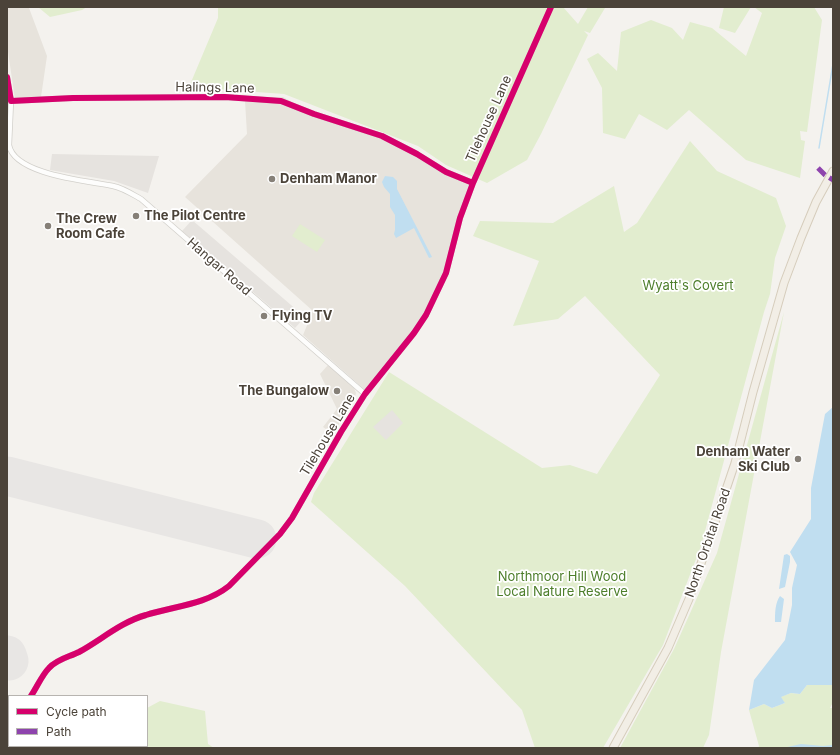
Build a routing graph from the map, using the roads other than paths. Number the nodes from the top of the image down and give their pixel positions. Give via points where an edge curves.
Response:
1 (551, 7) edge
2 (7, 77) edge
3 (11, 101) junction
4 (833, 171) edge
5 (473, 183) junction
6 (366, 394) junction
7 (32, 695) edge
8 (613, 748) edge

1 - 5 street, Tilehouse Lane
2 - 3 street, Hangar Road
3 - 5 street, Halings Lane via 225,97 281,101 382,136 446,172
3 - 6 street, Hangar Road via 10,150 19,160 54,175 114,186 141,199
4 - 8 main road, North Orbital Road via 816,202 784,283 735,463 690,599 668,648
5 - 6 street, Tilehouse Lane via 460,218 446,273 426,315
6 - 7 street, Tilehouse Lane via 340,432 292,518 230,586 208,599 144,616 118,628 79,652 53,664

